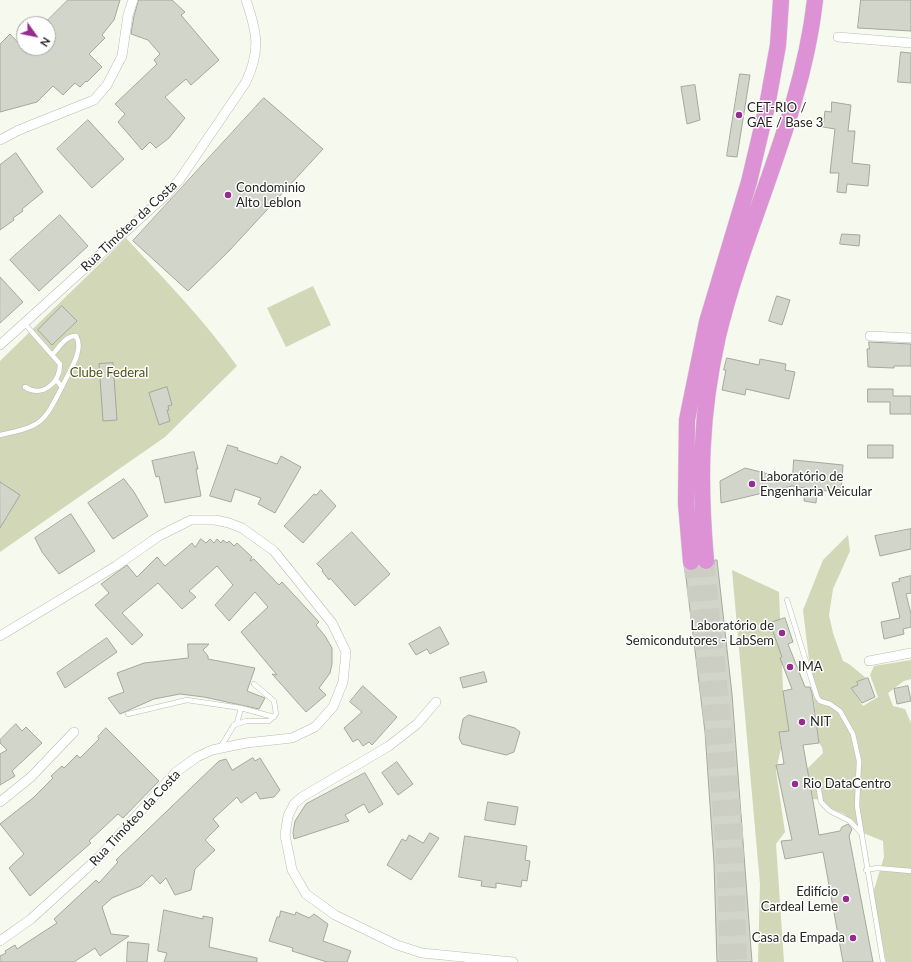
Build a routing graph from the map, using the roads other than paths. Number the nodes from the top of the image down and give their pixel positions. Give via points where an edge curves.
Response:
1 (133, 0) edge
2 (246, 0) edge
3 (781, 0) edge
4 (815, 0) edge
5 (838, 37) dead end
6 (911, 43) edge
7 (0, 140) edge
8 (24, 323) junction
9 (870, 336) dead end
10 (911, 338) edge
11 (0, 345) edge
12 (52, 355) junction
13 (56, 380) junction
14 (25, 387) dead end
15 (62, 387) junction
16 (0, 435) edge
17 (787, 600) dead end
18 (0, 636) edge
19 (911, 653) edge
20 (869, 661) dead end
21 (254, 684) dead end
22 (436, 702) dead end
23 (241, 708) junction
24 (128, 714) dead end
25 (274, 717) junction
26 (237, 723) junction
27 (74, 732) dead end
28 (220, 748) junction
29 (818, 784) dead end
30 (0, 802) edge
31 (861, 833) junction
32 (866, 870) junction
33 (911, 871) edge
34 (0, 941) edge
35 (512, 962) edge
36 (883, 962) edge

1 - 7 street via 128,15 122,56 107,85 94,100
2 - 8 street, Rua Timóteo da Costa via 254,21 257,44 254,65 246,82 180,179 168,194
3 - 4 highway via 778,45 768,106 749,182 707,322 687,420 686,502 698,562 701,458 707,391 735,279 774,164 809,46
5 - 6 street
8 - 11 street, Rua Timóteo da Costa
8 - 12 lane
9 - 10 street
12 - 13 lane via 60,364
12 - 15 lane via 72,336 79,340 78,351
13 - 14 lane via 38,392
13 - 15 lane
15 - 16 lane via 47,416 38,424
17 - 31 lane via 817,697 840,711 853,734 859,762 857,806
18 - 28 street, Rua Timóteo da Costa via 116,566 159,536 191,520 215,520 242,528 274,551 332,623 346,652 343,682 333,707 315,727 292,738
19 - 20 street
21 - 25 lane via 274,701
22 - 35 street via 417,724 389,746 294,804 288,816 285,835 292,870 306,894 335,915 397,945 422,953
23 - 24 lane via 187,700
23 - 25 lane
23 - 26 lane
25 - 26 lane via 269,721
26 - 28 lane
27 - 30 street via 31,776
28 - 34 street, Rua Timóteo da Costa via 197,757 176,772 99,857 31,920
29 - 31 lane via 821,802 830,811 850,821
31 - 32 lane
32 - 33 lane via 877,868
32 - 36 lane

